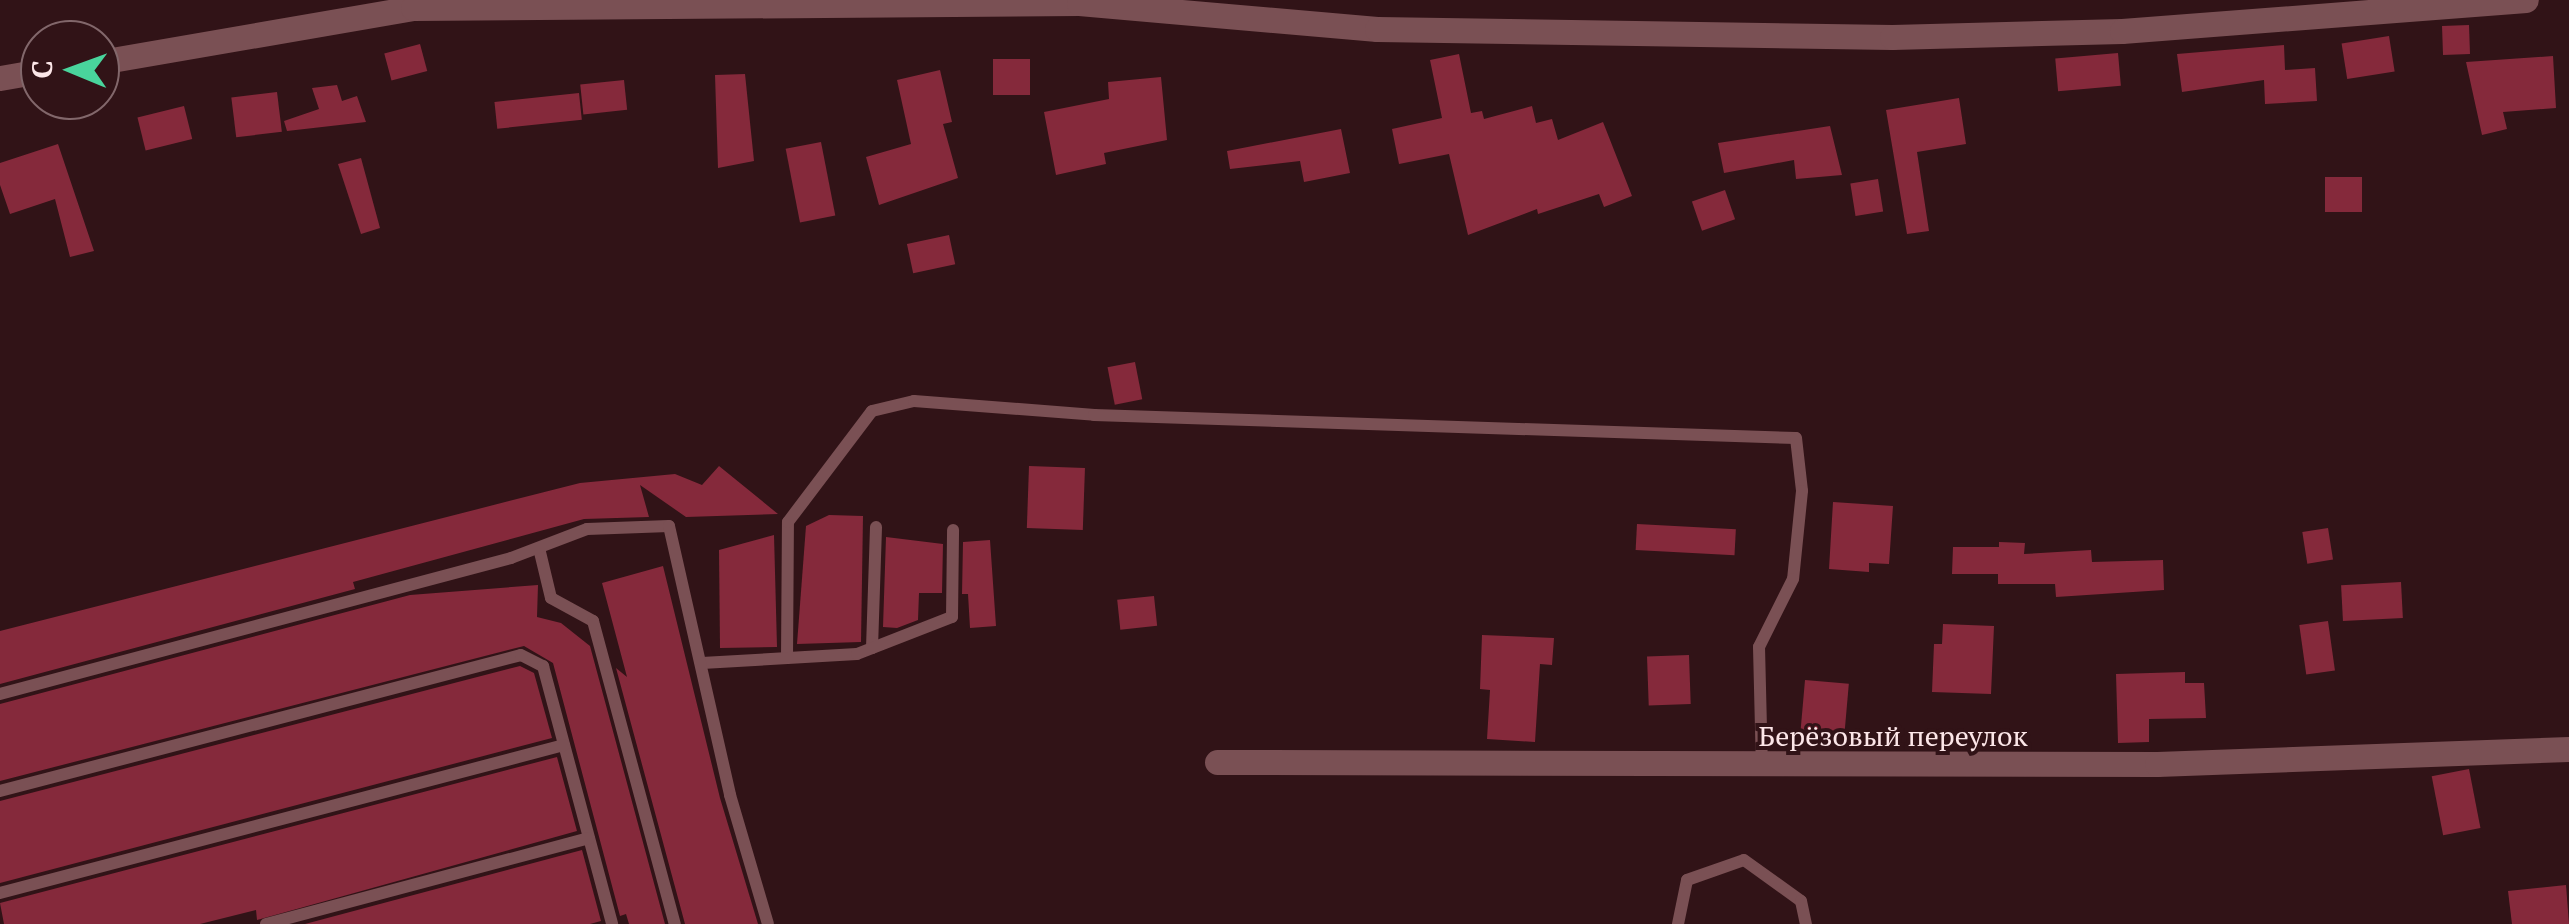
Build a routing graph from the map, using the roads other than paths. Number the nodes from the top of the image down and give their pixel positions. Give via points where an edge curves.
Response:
1 (2526, 0) edge
2 (1079, 2) edge
3 (120, 59) edge
4 (876, 527) dead end
5 (953, 530) dead end
6 (539, 548) junction
7 (872, 648) junction
8 (787, 658) junction
9 (702, 662) junction
10 (0, 694) edge
11 (564, 746) junction
12 (2569, 748) edge
13 (1218, 762) dead end
14 (1762, 767) junction
15 (0, 792) edge
16 (588, 838) junction
17 (0, 892) edge
18 (266, 924) edge
19 (612, 924) edge
20 (675, 924) edge
21 (768, 924) edge
22 (1678, 924) edge
23 (1806, 924) edge

1 - 2 street via 2122,30 1892,37 1376,29
2 - 3 street via 413,8
4 - 7 lane
5 - 7 lane via 952,617
6 - 9 lane via 587,530 670,526
6 - 10 lane
6 - 20 lane via 551,598 593,621
7 - 8 lane
8 - 9 lane
8 - 14 lane via 788,522 872,411 914,401 1094,415 1796,438 1802,491 1793,579 1759,647
9 - 21 lane
11 - 15 lane via 542,666 521,655
11 - 16 lane
11 - 17 lane
12 - 14 street, Берёзовый переулок via 2157,764
13 - 14 street, Берёзовый переулок
16 - 18 lane
16 - 19 lane
22 - 23 lane via 1688,880 1744,860 1801,901

